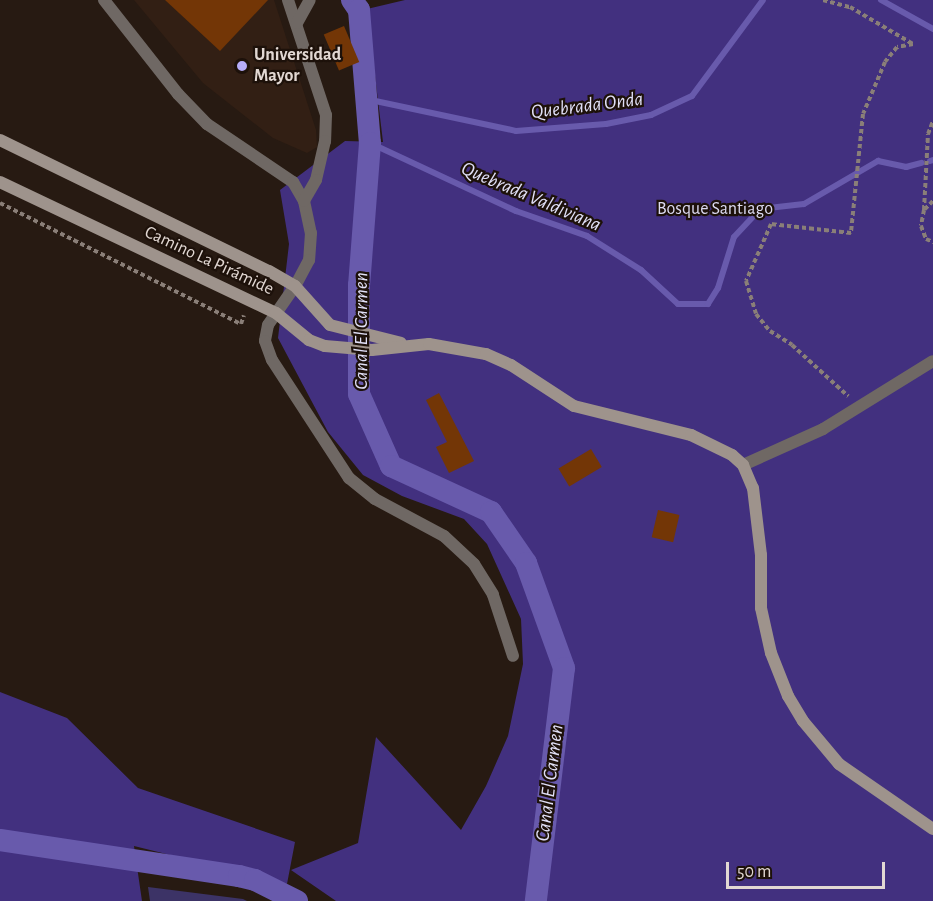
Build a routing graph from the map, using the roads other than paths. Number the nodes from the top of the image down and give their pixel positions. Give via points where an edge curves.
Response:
1 (104, 0) edge
2 (288, 0) edge
3 (310, 0) edge
4 (297, 23) junction
5 (0, 141) edge
6 (0, 182) edge
7 (304, 201) junction
8 (296, 286) junction
9 (276, 313) junction
10 (405, 345) junction
11 (933, 361) edge
12 (743, 465) junction
13 (513, 656) dead end
14 (933, 829) edge

1 - 7 street, Camino La Pirámide via 199,116 280,170
2 - 4 street
3 - 4 street
4 - 7 street via 326,115 316,180
5 - 8 street, Camino La Pirámide
6 - 9 street, Camino La Pirámide
7 - 8 street, Camino La Pirámide via 311,233 309,260
8 - 9 street
8 - 10 street, Camino La Pirámide via 330,325
9 - 10 street, Camino La Pirámide via 309,340 325,346 372,350
9 - 13 street via 266,332 267,351 335,460 361,489 444,536 474,564 493,595
10 - 12 street, Camino La Pirámide via 429,344 486,354 511,364 574,406 691,435 711,443
11 - 12 street via 823,429
12 - 14 street via 753,488 757,512 765,631 788,696 808,728 839,764

